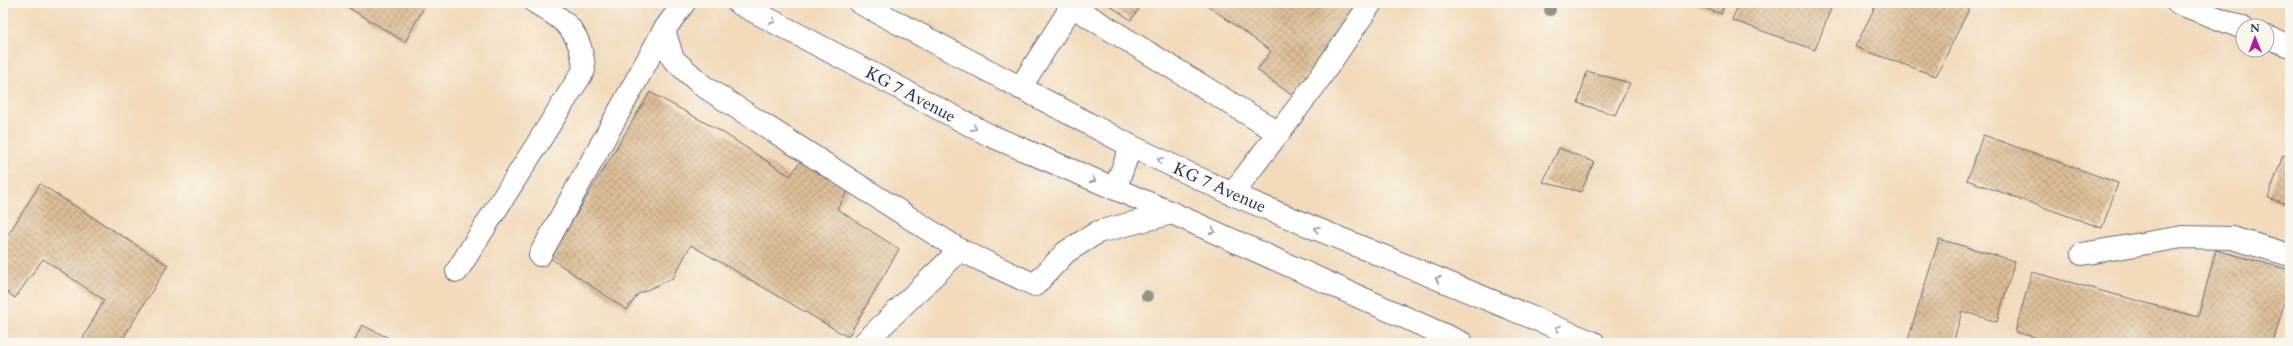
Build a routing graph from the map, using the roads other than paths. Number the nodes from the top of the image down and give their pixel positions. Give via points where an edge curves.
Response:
1 (536, 3) edge
2 (684, 3) edge
3 (738, 3) edge
4 (860, 3) edge
5 (1371, 3) edge
6 (2178, 3) edge
7 (1069, 5) edge
8 (2235, 25) edge
9 (664, 30) junction
10 (2275, 40) edge
11 (2290, 46) edge
12 (1020, 88) junction
13 (1279, 133) junction
14 (1131, 146) junction
15 (1114, 188) junction
16 (1232, 194) junction
17 (1172, 213) junction
18 (960, 250) junction
19 (2082, 254) dead end
20 (540, 255) dead end
21 (2290, 255) edge
22 (457, 271) dead end
23 (864, 343) edge
24 (1462, 343) edge
25 (1594, 343) edge

1 - 22 main road via 560,17 577,36 583,53 584,70
2 - 9 main road
3 -> 15 main road, KG 7 Avenue via 989,135
4 - 12 main road, KG 7 Avenue
5 - 13 main road
6 - 8 main road
7 - 12 main road
7 - 13 main road
9 - 18 main road via 672,59 702,86
9 - 20 main road
10 - 11 main road
12 - 14 main road, KG 7 Avenue
13 - 16 main road
14 - 15 main road
16 -> 14 main road, KG 7 Avenue
15 - 17 main road, KG 7 Avenue
25 -> 16 main road, KG 7 Avenue
17 - 18 main road via 1098,232 1066,252 1035,285
17 -> 24 main road, KG 7 Avenue
18 - 23 main road
19 - 21 main road via 2182,237 2232,238

